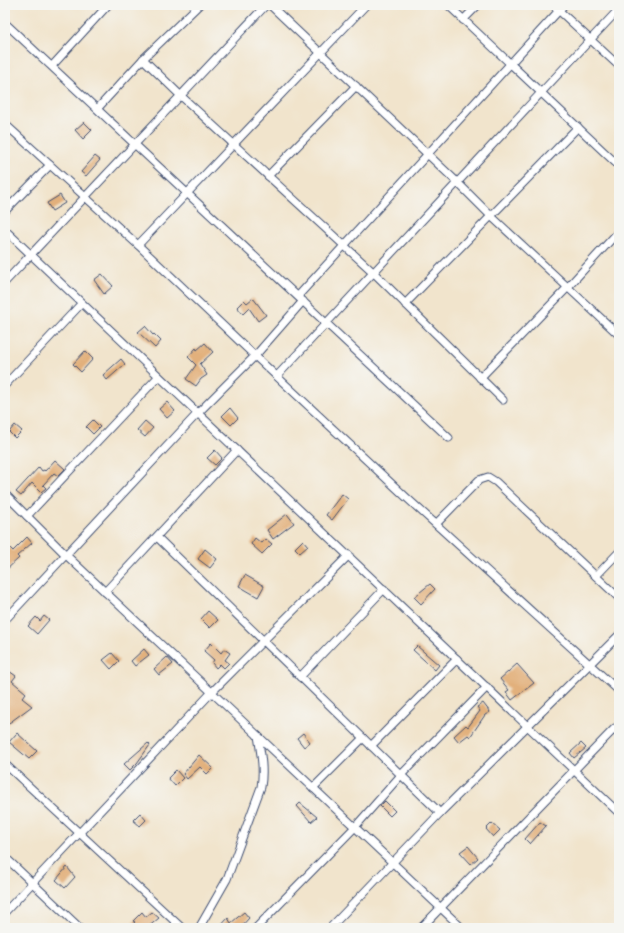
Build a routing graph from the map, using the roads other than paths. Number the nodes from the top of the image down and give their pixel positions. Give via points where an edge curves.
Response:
1 (108, 5) edge
2 (199, 5) edge
3 (266, 5) edge
4 (270, 5) edge
5 (366, 5) edge
6 (448, 5) edge
7 (478, 5) edge
8 (559, 7) edge
9 (619, 9) edge
10 (463, 20) junction
11 (5, 23) edge
12 (591, 39) junction
13 (320, 53) junction
14 (143, 59) junction
15 (510, 63) junction
16 (52, 66) junction
17 (619, 66) edge
18 (356, 86) junction
19 (541, 92) junction
20 (180, 95) junction
21 (98, 108) junction
22 (5, 124) edge
23 (578, 127) junction
24 (135, 144) junction
25 (233, 144) junction
26 (427, 154) junction
27 (50, 165) junction
28 (619, 166) edge
29 (268, 176) junction
30 (457, 182) junction
31 (188, 193) junction
32 (86, 197) junction
33 (5, 211) edge
34 (491, 216) junction
35 (5, 230) edge
36 (619, 231) edge
37 (138, 245) junction
38 (343, 246) junction
39 (31, 254) junction
40 (372, 272) junction
41 (5, 282) edge
42 (568, 287) junction
43 (301, 299) junction
44 (81, 304) junction
45 (405, 304) junction
46 (326, 322) junction
47 (619, 335) edge
48 (254, 356) junction
49 (277, 376) junction
50 (158, 377) junction
51 (480, 378) junction
52 (5, 385) edge
53 (502, 400) dead end
54 (197, 414) junction
55 (449, 438) dead end
56 (237, 450) junction
57 (5, 494) edge
58 (27, 516) junction
59 (436, 524) junction
60 (157, 536) junction
61 (619, 552) edge
62 (66, 555) junction
63 (349, 555) junction
64 (596, 576) junction
65 (384, 589) junction
66 (105, 592) junction
67 (619, 598) edge
68 (5, 620) edge
69 (619, 635) edge
70 (263, 641) junction
71 (457, 659) junction
72 (590, 663) junction
73 (300, 677) junction
74 (486, 687) junction
75 (619, 691) edge
76 (212, 692) junction
77 (527, 725) junction
78 (615, 728) dead end
79 (258, 736) junction
80 (363, 738) junction
81 (371, 746) junction
82 (5, 764) edge
83 (574, 771) junction
84 (8, 772) edge
85 (401, 775) junction
86 (313, 788) junction
87 (440, 813) junction
88 (619, 813) edge
89 (354, 827) junction
90 (80, 834) junction
91 (5, 857) edge
92 (392, 862) junction
93 (33, 883) junction
94 (440, 908) junction
95 (5, 912) edge
96 (80, 928) edge
97 (182, 928) edge
98 (199, 928) edge
99 (256, 928) edge
100 (330, 928) edge
101 (422, 928) edge
102 (462, 928) edge

1 - 16 street
2 - 14 street
3 - 20 street
4 - 13 street
5 - 13 street
6 - 10 street
7 - 10 street
8 - 12 street
8 - 15 street
9 - 12 street
10 - 15 street
11 - 16 street
12 - 17 street
12 - 19 street
13 - 18 street
13 - 25 street
14 - 20 street
14 - 21 street
15 - 19 street
15 - 26 street
16 - 21 street
18 - 26 street
18 - 29 street
19 - 23 street
19 - 30 street
20 - 24 street
20 - 25 street
21 - 24 street
22 - 27 street
23 - 28 street
23 - 34 street
24 - 31 street
24 - 32 street
25 - 29 street
25 - 31 street
26 - 30 street
26 - 38 street
27 - 32 street
27 - 33 street
29 - 38 street
30 - 34 street
30 - 40 street
31 - 37 street
31 - 43 street
32 - 37 street
32 - 39 street
34 - 42 street
34 - 45 street
35 - 39 street
36 - 42 street
37 - 48 street
38 - 40 street
38 - 43 street
39 - 41 street
39 - 44 street
40 - 45 street
40 - 46 street
42 - 47 street
42 - 51 street
43 - 46 street
43 - 48 street
44 - 50 street
44 - 52 street
45 - 51 street
46 - 49 street
46 - 55 street
48 - 49 street
48 - 54 street
49 - 59 street
50 - 54 street
50 - 58 street
51 - 53 street
54 - 56 street
54 - 62 street
56 - 60 street
56 - 63 street
57 - 58 street
58 - 62 street
59 - 64 street via 479,480 488,477
59 - 72 street
60 - 66 street
60 - 70 street
61 - 64 street
62 - 66 street
62 - 68 street
63 - 65 street
63 - 70 street
64 - 67 street
65 - 71 street
65 - 73 street
66 - 76 street
69 - 72 street
70 - 73 street
70 - 76 street
71 - 74 street
71 - 81 street
72 - 75 street
72 - 77 street
73 - 80 street
74 - 77 street
74 - 85 street
76 - 79 street
76 - 90 street
77 - 83 street
77 - 87 street
78 - 83 street
79 - 86 street
79 - 98 street via 263,774 260,787 227,879
80 - 81 street
80 - 86 street
81 - 85 street
82 - 84 street
83 - 88 street
83 - 94 street
84 - 90 street
85 - 87 street
85 - 89 street
86 - 89 street
87 - 92 street
89 - 92 street
89 - 99 street
90 - 93 street
90 - 97 street
91 - 93 street
92 - 94 street
92 - 100 street
93 - 95 street
93 - 96 street
94 - 101 street
94 - 102 street

